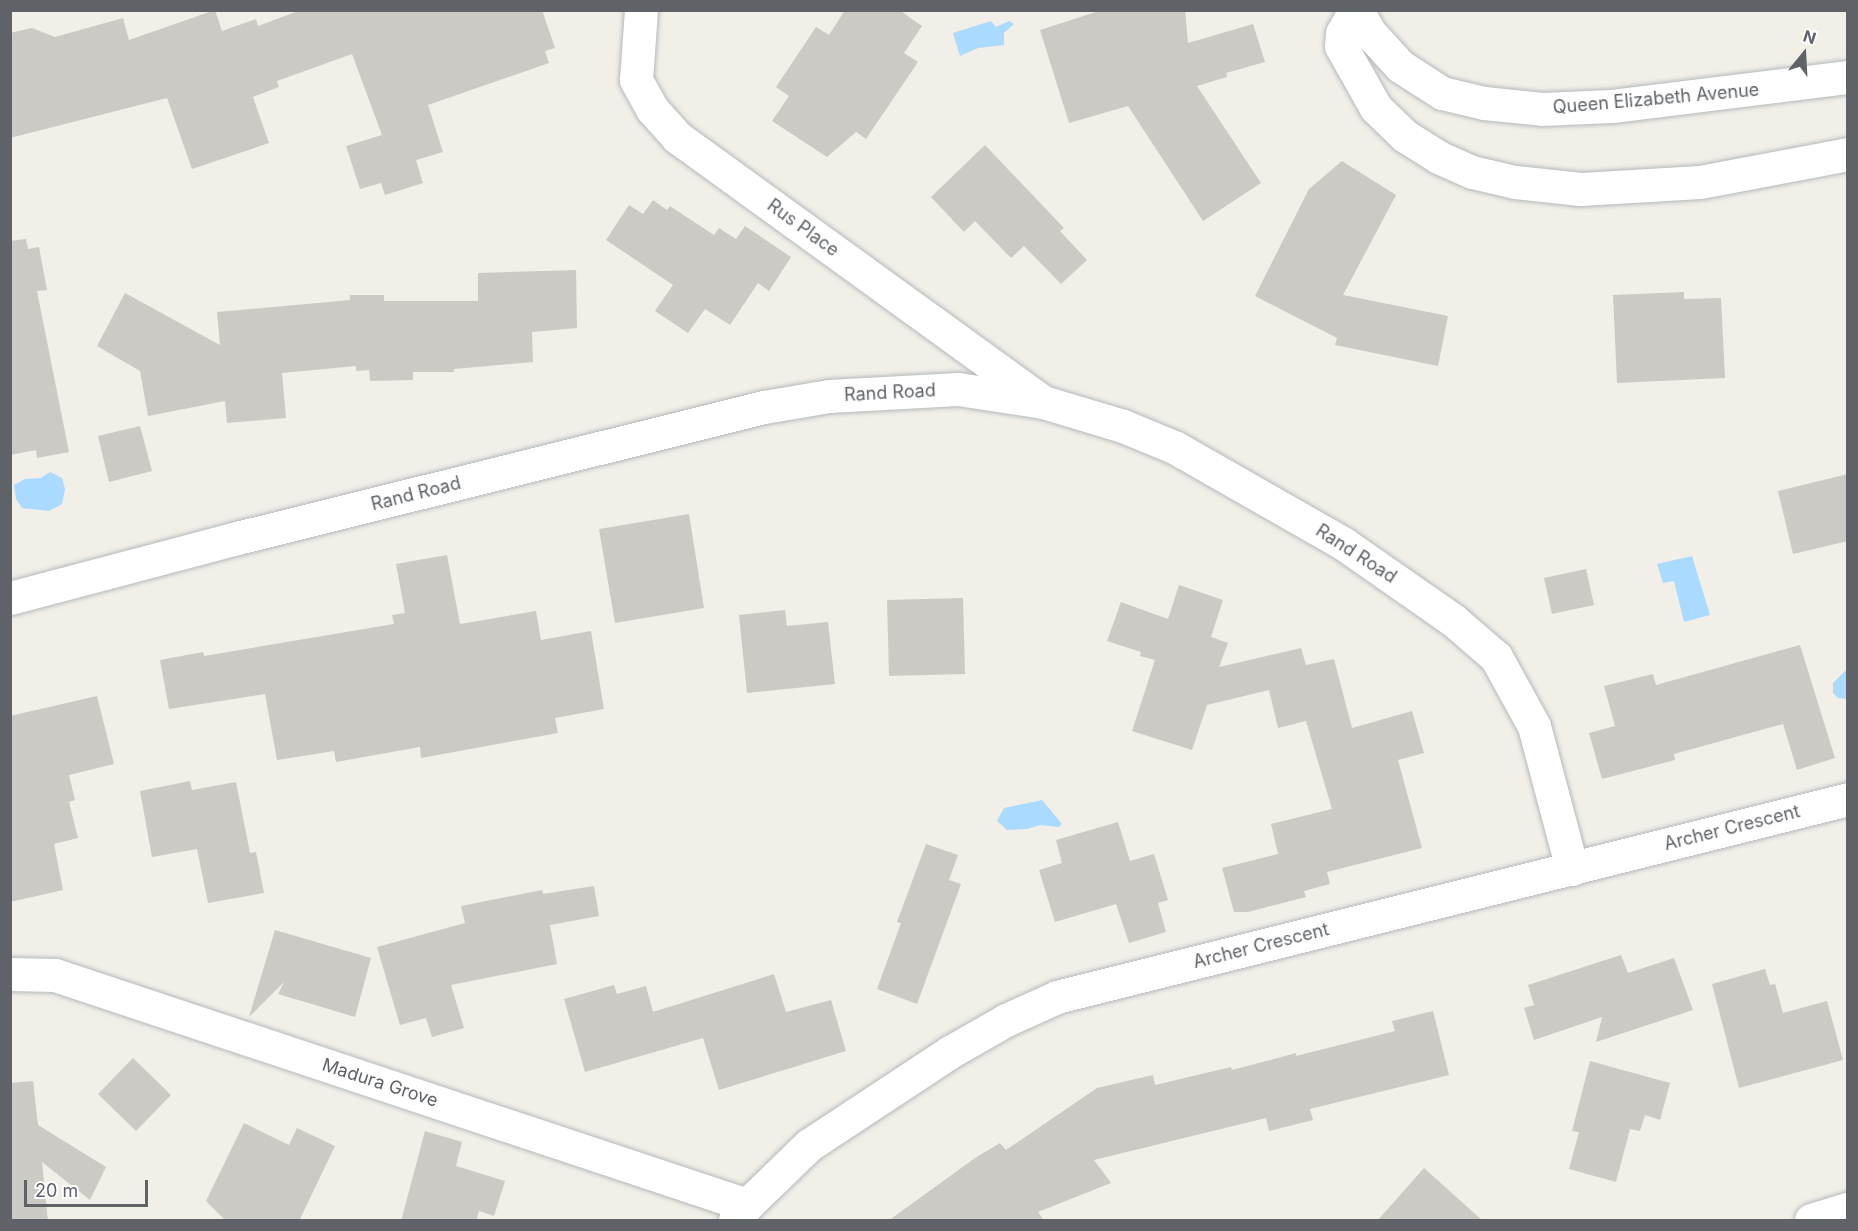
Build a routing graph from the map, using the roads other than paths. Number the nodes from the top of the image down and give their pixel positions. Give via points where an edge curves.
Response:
1 (641, 10) edge
2 (1356, 10) edge
3 (1848, 77) edge
4 (1848, 154) edge
5 (1043, 402) junction
6 (10, 598) edge
7 (1848, 799) edge
8 (1572, 869) junction
9 (10, 974) edge
10 (1848, 1209) edge
11 (741, 1213) edge
12 (1811, 1221) edge

1 - 5 street, Rus Place via 636,80 652,109 677,137
2 - 3 street, Queen Elizabeth Avenue via 1369,32 1400,66 1442,93 1484,103 1542,109 1612,105
2 - 4 street via 1342,33 1341,46 1376,108 1405,136 1472,172 1515,182 1581,189 1700,183
5 - 6 street, Rand Road via 958,389 829,396 764,407
5 - 8 street, Rand Road via 1123,426 1176,448 1344,544 1462,627 1496,657 1534,726
7 - 8 street, Archer Crescent
8 - 11 street, Archer Crescent via 1057,997 950,1052 818,1139
9 - 11 street, Madura Grove via 55,975
10 - 12 street

